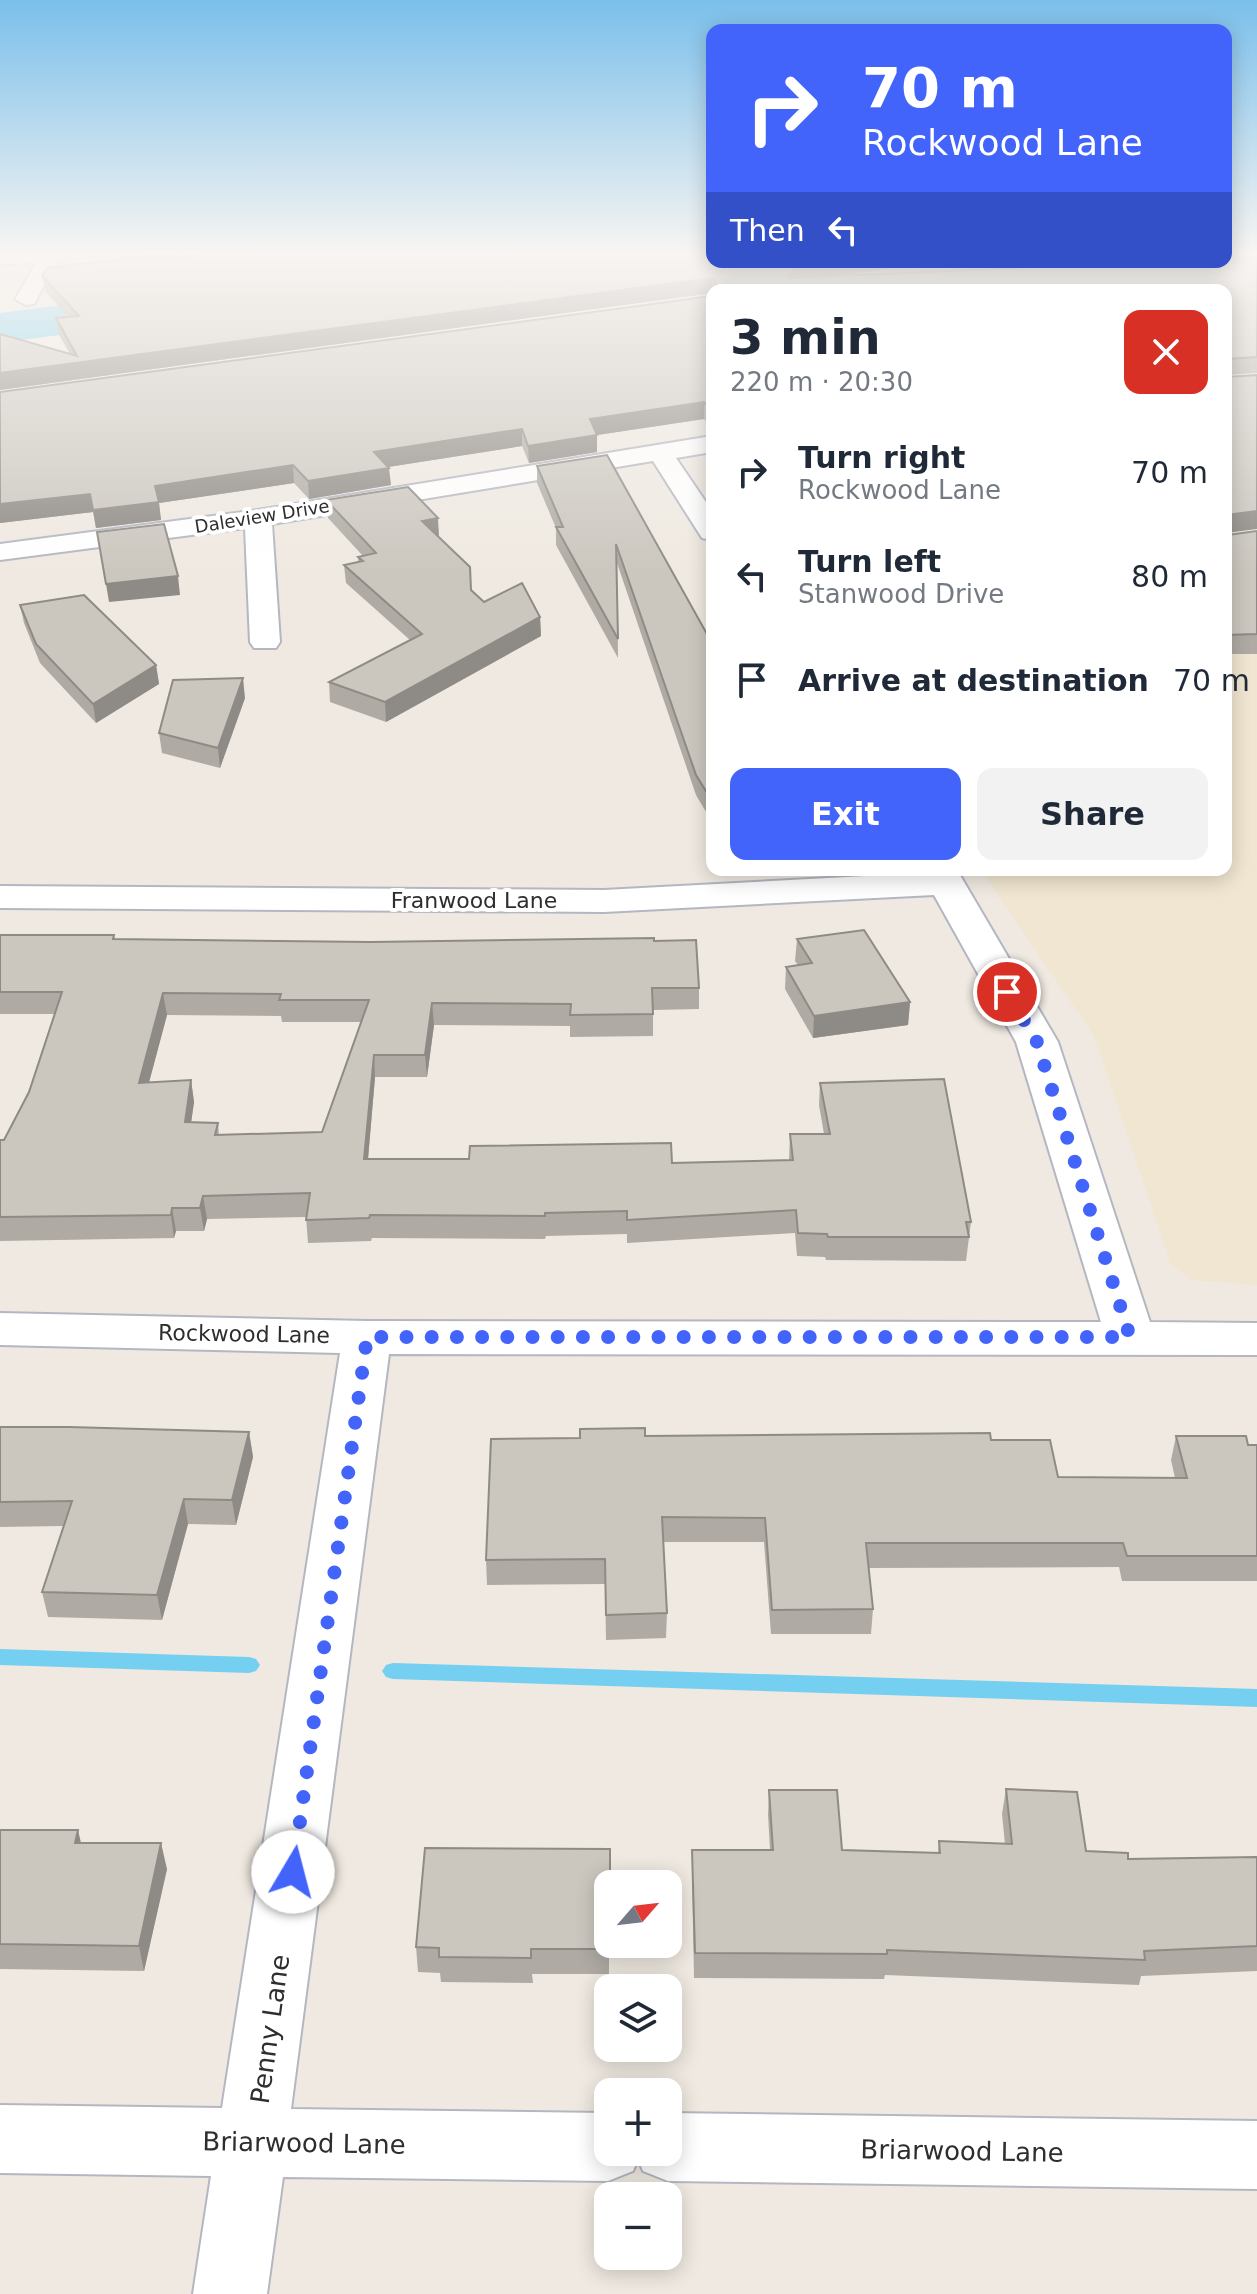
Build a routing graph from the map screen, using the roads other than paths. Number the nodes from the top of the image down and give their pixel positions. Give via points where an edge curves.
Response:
1 (706, 445) edge
2 (660, 453) junction
3 (258, 518) junction
4 (706, 523) edge
5 (0, 552) edge
6 (265, 642) dead end
7 (943, 876) edge
8 (0, 897) edge
9 (0, 1329) edge
10 (367, 1337) junction
11 (1130, 1337) junction
12 (1257, 1339) edge
13 (0, 2139) edge
14 (254, 2143) junction
15 (594, 2147) edge
16 (682, 2147) edge
17 (1257, 2155) edge
18 (230, 2294) edge

1 - 2 street, Daleview Drive
2 - 3 street, Daleview Drive
2 - 4 street
3 - 5 street, Daleview Drive
3 - 6 street
7 - 8 street, Franwood Lane via 604,901
7 - 11 street via 1037,1042
9 - 10 street, Rockwood Lane
10 - 11 street, Rockwood Lane
10 - 14 street, Penny Lane
11 - 12 street, Rockwood Lane
13 - 14 street, Briarwood Lane
14 - 15 street, Briarwood Lane
14 - 18 street, Penny Lane
16 - 17 street, Briarwood Lane

